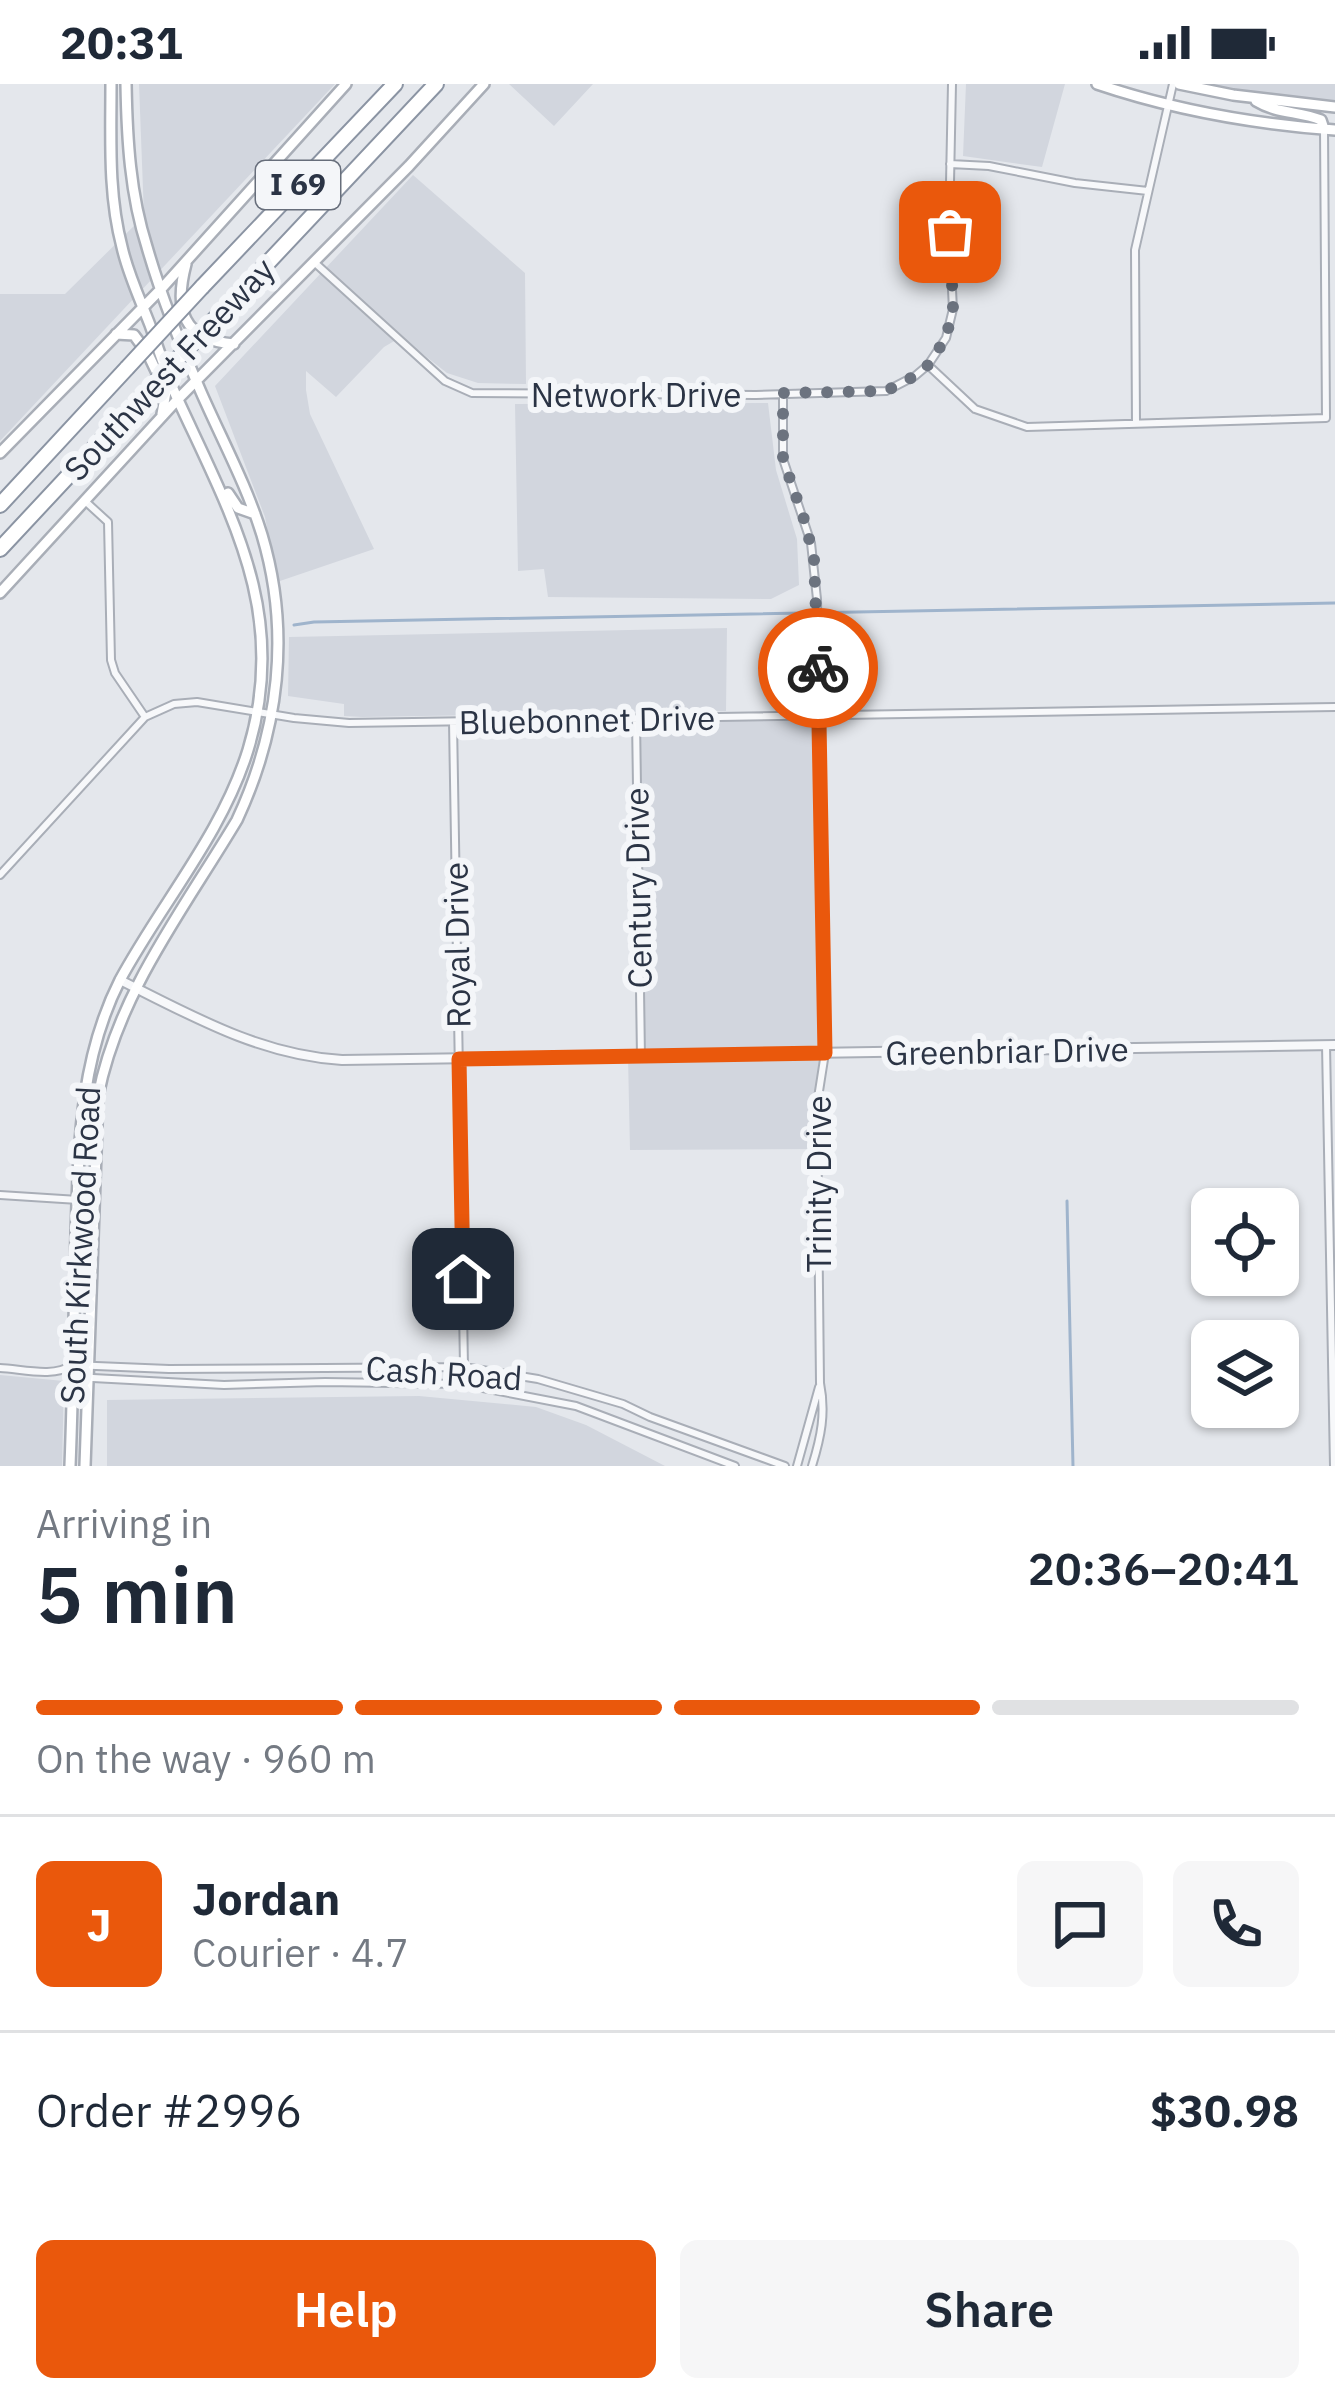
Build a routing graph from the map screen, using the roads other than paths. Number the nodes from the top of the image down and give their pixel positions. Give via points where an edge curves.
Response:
1 (111, 84) edge
2 (126, 84) edge
3 (346, 84) edge
4 (395, 84) edge
5 (436, 84) edge
6 (484, 84) edge
7 (952, 84) edge
8 (1096, 84) edge
9 (1176, 84) edge
10 (1252, 98) junction
11 (1168, 104) junction
12 (1335, 107) edge
13 (1329, 129) edge
14 (950, 164) junction
15 (1149, 191) junction
16 (1324, 225) junction
17 (1311, 226) dead end
18 (148, 251) junction
19 (188, 259) junction
20 (126, 260) junction
21 (314, 262) junction
22 (161, 288) junction
23 (142, 305) junction
24 (116, 334) junction
25 (234, 344) junction
26 (928, 365) junction
27 (196, 381) junction
28 (783, 393) junction
29 (178, 399) junction
30 (161, 419) junction
31 (1136, 423) junction
32 (0, 453) edge
33 (217, 480) junction
34 (0, 501) edge
35 (85, 501) junction
36 (255, 514) junction
37 (231, 516) junction
38 (0, 549) edge
39 (266, 549) junction
40 (0, 593) edge
41 (1335, 707) edge
42 (257, 712) junction
43 (272, 714) junction
44 (820, 716) junction
45 (146, 717) junction
46 (636, 719) junction
47 (453, 722) junction
48 (236, 783) junction
49 (250, 789) junction
50 (199, 850) junction
51 (214, 858) junction
52 (0, 874) edge
53 (120, 980) junction
54 (135, 988) junction
55 (1331, 1045) edge
56 (825, 1053) junction
57 (641, 1057) junction
58 (459, 1059) junction
59 (84, 1094) junction
60 (98, 1096) junction
61 (0, 1195) edge
62 (77, 1200) junction
63 (94, 1201) junction
64 (88, 1365) junction
65 (0, 1367) edge
66 (324, 1367) junction
67 (464, 1367) junction
68 (70, 1371) junction
69 (88, 1378) junction
70 (325, 1382) junction
71 (820, 1383) junction
72 (462, 1384) junction
73 (571, 1388) junction
74 (567, 1403) junction
75 (650, 1417) junction
76 (644, 1431) junction
77 (70, 1466) edge
78 (85, 1466) edge
79 (735, 1466) edge
80 (784, 1466) edge
81 (797, 1466) edge
82 (812, 1466) edge
83 (1334, 1466) edge

1 - 20 main road, South Kirkwood Road via 111,184
2 - 18 main road, South Kirkwood Road via 133,186
3 - 19 main road
4 - 34 highway, Southwest Freeway / I 69, bridge
5 - 38 highway, Southwest Freeway / I 69, bridge
6 - 21 main road
7 - 14 street
8 - 11 main road
9 - 10 main road
9 - 11 street
10 - 12 main road
10 - 13 main road via 1278,112 1314,116
11 - 13 main road
11 - 15 street
13 - 16 street
14 - 15 street
14 - 26 street via 953,308
15 - 31 street via 1135,250
16 - 17 street
16 - 31 street via 1326,418
18 - 20 main road
18 - 22 main road, South Kirkwood Road
19 - 22 main road
19 - 25 main road via 180,287 188,325 214,343
20 - 23 main road, South Kirkwood Road
21 - 25 main road
21 - 28 street, Network Drive via 445,381 472,393
22 - 23 main road
22 - 27 main road, South Kirkwood Road
23 - 24 main road
23 - 29 main road, South Kirkwood Road
24 - 30 main road via 134,335 148,354 166,392
24 - 32 main road
25 - 27 main road
26 - 28 street, Network Drive via 886,391
26 - 31 street via 975,409 1027,428
27 - 29 main road
27 - 36 main road, South Kirkwood Road
28 - 44 street, Trinity Drive via 783,459 811,543
29 - 30 main road
29 - 33 main road, South Kirkwood Road
30 - 35 main road
33 - 36 main road via 238,508
33 - 37 main road, South Kirkwood Road
35 - 40 main road
35 - 45 street via 108,522 111,660
36 - 39 main road, South Kirkwood Road
37 - 39 main road via 250,521
37 - 42 main road, South Kirkwood Road via 260,619
39 - 43 main road, South Kirkwood Road via 279,627
41 - 44 street, Bluebonnet Drive
42 - 43 street, Bluebonnet Drive
42 - 45 street, Bluebonnet Drive via 184,702
42 - 48 main road, South Kirkwood Road
43 - 47 street, Bluebonnet Drive via 350,724
43 - 49 main road, South Kirkwood Road
44 - 46 street, Bluebonnet Drive
44 - 56 street, Trinity Drive
45 - 52 street
46 - 47 street, Bluebonnet Drive
46 - 57 street, Century Drive
47 - 58 street, Royal Drive
48 - 49 main road
48 - 50 main road, South Kirkwood Road
49 - 51 main road, South Kirkwood Road
50 - 51 main road
50 - 53 main road, South Kirkwood Road
51 - 54 main road, South Kirkwood Road
53 - 54 street, Greenbriar Drive
53 - 59 main road, South Kirkwood Road via 95,1038
54 - 58 street, Greenbriar Drive via 237,1038 303,1056
54 - 60 main road, South Kirkwood Road
55 - 56 street, Greenbriar Drive
55 - 83 street
56 - 57 street, Greenbriar Drive
56 - 71 street, Trinity Drive via 817,1104
57 - 58 street, Greenbriar Drive
58 - 67 street, Royal Drive
59 - 60 main road
59 - 62 main road, South Kirkwood Road
60 - 63 main road, South Kirkwood Road
61 - 62 street
62 - 63 street
62 - 68 main road, South Kirkwood Road
63 - 64 main road, South Kirkwood Road
64 - 66 street, Cash Road
64 - 68 street, Cash Road
64 - 69 main road, South Kirkwood Road
65 - 68 street
66 - 67 street, Cash Road
66 - 70 street
67 - 72 street, Royal Drive
67 - 73 street, Cash Road
68 - 69 street, Cash Road
68 - 77 main road, South Kirkwood Road
69 - 70 street, Cash Road
69 - 78 main road, South Kirkwood Road
70 - 72 street, Cash Road
71 - 81 street, Trinity Drive
71 - 82 street, Trinity Drive via 824,1420
72 - 74 street, Cash Road
73 - 74 street
73 - 75 street, Cash Road
74 - 76 street, Cash Road
75 - 76 street
75 - 80 street, Cash Road
76 - 79 street, Cash Road

